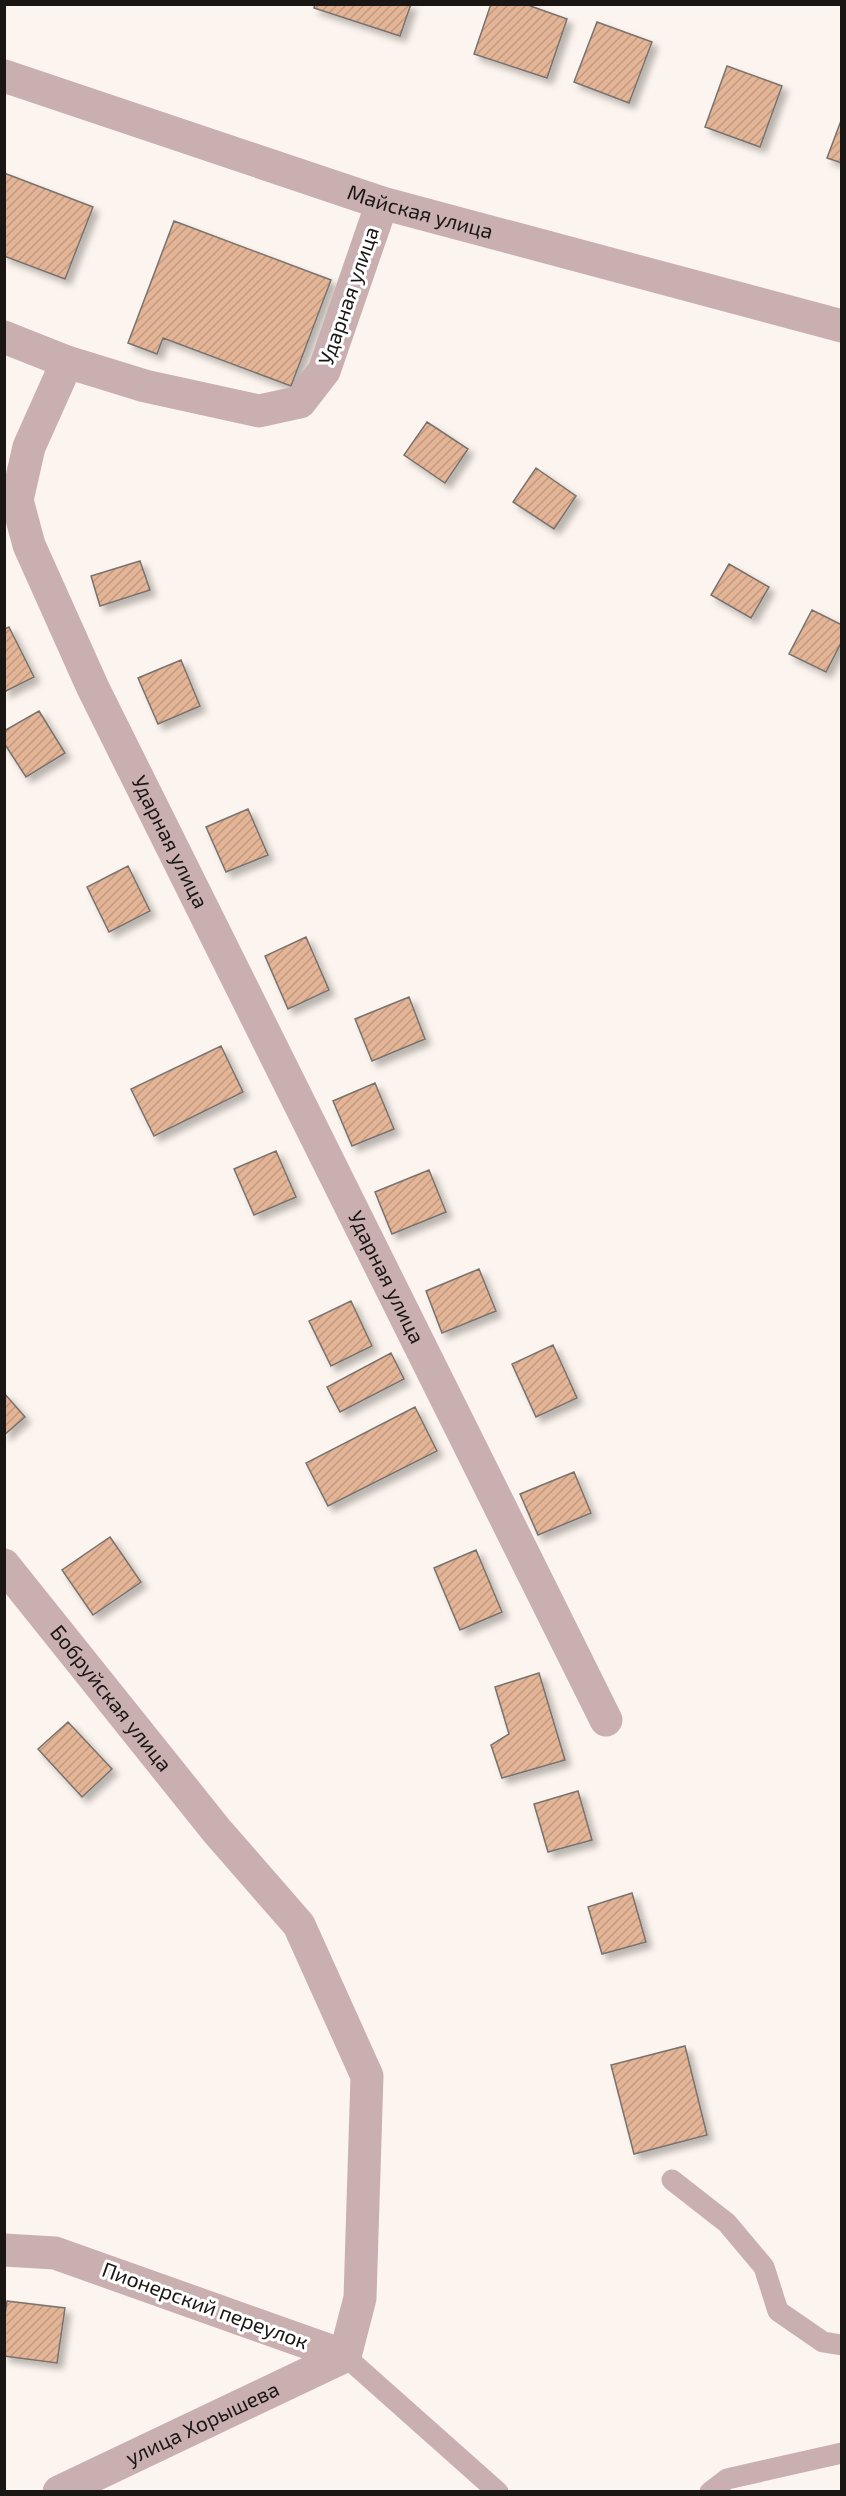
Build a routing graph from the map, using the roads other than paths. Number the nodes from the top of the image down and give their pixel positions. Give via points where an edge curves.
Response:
1 (4, 76) edge
2 (382, 203) junction
3 (842, 326) edge
4 (4, 337) edge
5 (67, 362) junction
6 (4, 1565) edge
7 (606, 1720) dead end
8 (672, 2180) dead end
9 (4, 2250) edge
10 (842, 2344) edge
11 (345, 2356) junction
12 (842, 2453) edge
13 (60, 2492) edge
14 (498, 2492) edge
15 (710, 2492) edge

1 - 2 street, Майская улица
2 - 3 street, Майская улица
2 - 5 street, Ударная улица via 324,371 300,402 259,411 145,386
4 - 5 street
5 - 7 street, Ударная улица via 29,447 17,500 28,545 93,688
6 - 11 street, Бобруйская улица via 217,1831 299,1924 366,2076 360,2298
8 - 10 lane via 727,2223 764,2267 778,2311 823,2342
9 - 11 street, Пионерский переулок via 55,2253
11 - 13 street, улица Хорышева
11 - 14 lane
12 - 15 lane via 727,2479

